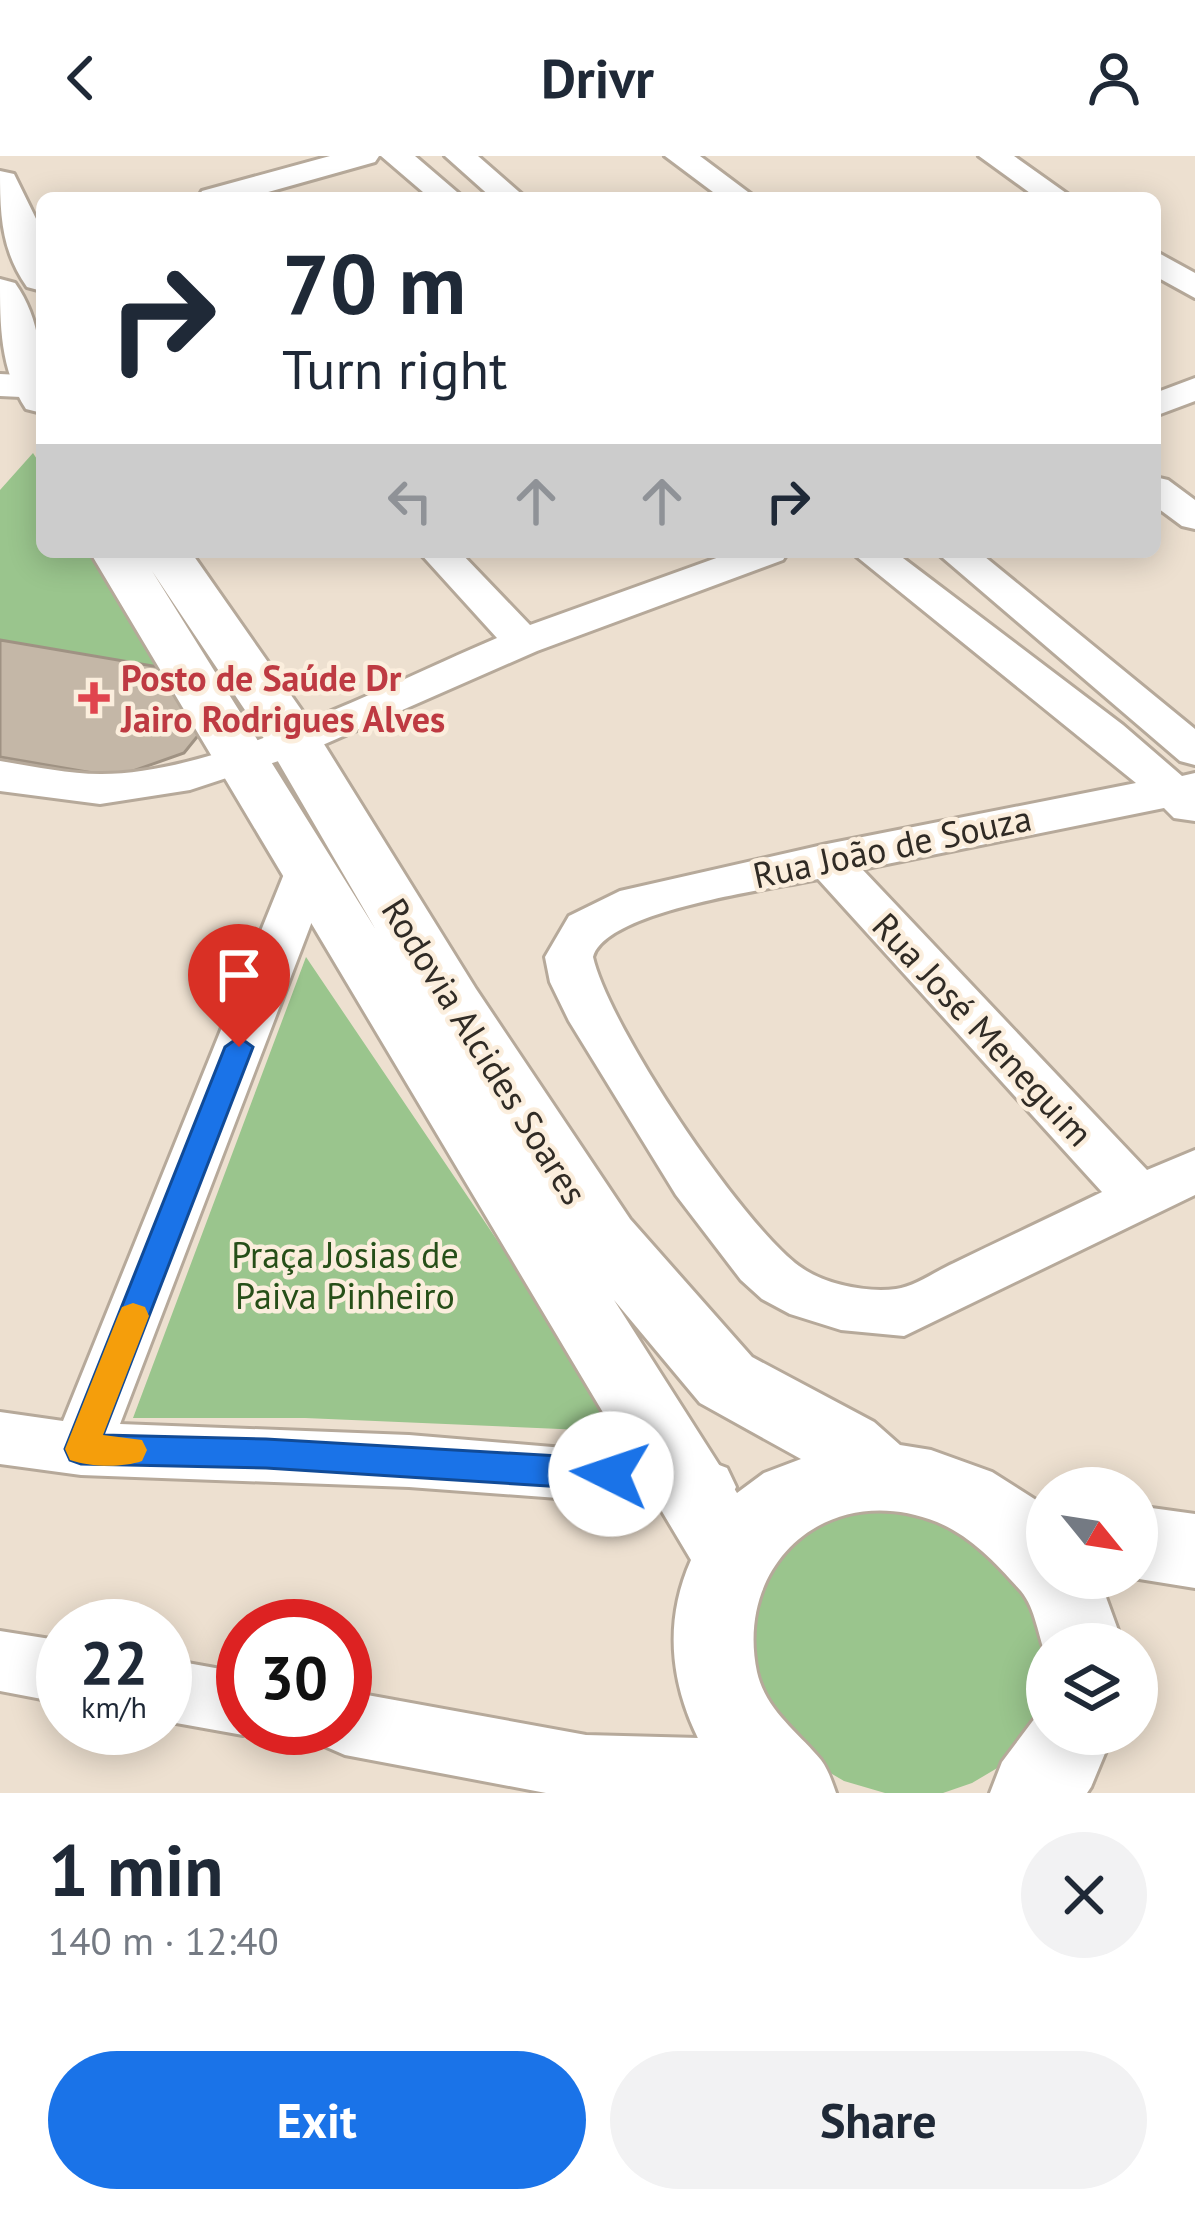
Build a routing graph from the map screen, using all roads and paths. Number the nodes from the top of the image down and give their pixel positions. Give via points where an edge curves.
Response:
1 (364, 156) edge
2 (396, 156) edge
3 (460, 156) edge
4 (680, 156) edge
5 (994, 156) edge
6 (0, 183) edge
7 (235, 192) edge
8 (441, 192) edge
9 (504, 192) edge
10 (732, 192) edge
11 (1049, 192) edge
12 (36, 252) edge
13 (1161, 265) edge
14 (1195, 287) edge
15 (0, 292) edge
16 (1195, 389) edge
17 (30, 390) edge
18 (1161, 403) edge
19 (0, 422) edge
20 (1161, 492) edge
21 (1195, 518) edge
22 (120, 558) edge
23 (168, 558) edge
24 (444, 558) edge
25 (753, 558) edge
26 (878, 558) edge
27 (962, 558) edge
28 (523, 643) junction
29 (268, 749) junction
30 (1195, 751) edge
31 (12, 778) edge
32 (1187, 797) edge
33 (0, 818) edge
34 (827, 860) junction
35 (309, 869) junction
36 (1195, 1171) edge
37 (1139, 1197) junction
38 (0, 1438) edge
39 (81, 1449) junction
40 (882, 1478) junction
41 (690, 1483) junction
42 (756, 1533) junction
43 (1026, 1540) edge
44 (1158, 1547) edge
45 (1195, 1551) edge
46 (0, 1661) edge
47 (36, 1667) edge
48 (372, 1728) edge
49 (781, 1783) edge

1 - 7 street
2 - 8 street
3 - 9 street
4 - 10 street
5 - 11 street
6 - 12 main road
13 - 14 street
15 - 17 main road
16 - 18 street
17 - 19 street
20 - 21 street
22 - 29 main road, Rodovia Alcides Soares
23 - 29 main road, Rodovia Alcides Soares
24 - 28 street
25 - 28 street
26 - 32 street
27 - 30 street
28 - 29 street
29 - 31 street via 175,780 100,789
29 - 35 main road, Rodovia Alcides Soares
29 - 40 main road, Rodovia Alcides Soares via 453,1006 605,1239 726,1380 847,1447
31 - 33 street
32 - 34 street, Rua João de Souza
34 - 37 street, Rua José Meneguim
34 - 37 street, Rua João de Souza via 688,889 593,921 567,962 575,990 734,1235 778,1282 862,1312 904,1313
35 - 39 street
35 - 41 main road, Rodovia Alcides Soares
36 - 37 street
38 - 39 street
39 - 41 street via 409,1461
40 - 42 main road, Rodovia Alcides Soares via 845,1480 789,1499
40 - 43 main road, Rodovia Alcides Soares via 952,1491
41 - 42 main road, Rodovia Alcides Soares
42 - 49 main road via 718,1592 712,1666 742,1740
44 - 45 main road
46 - 47 street
48 - 49 street via 586,1768

